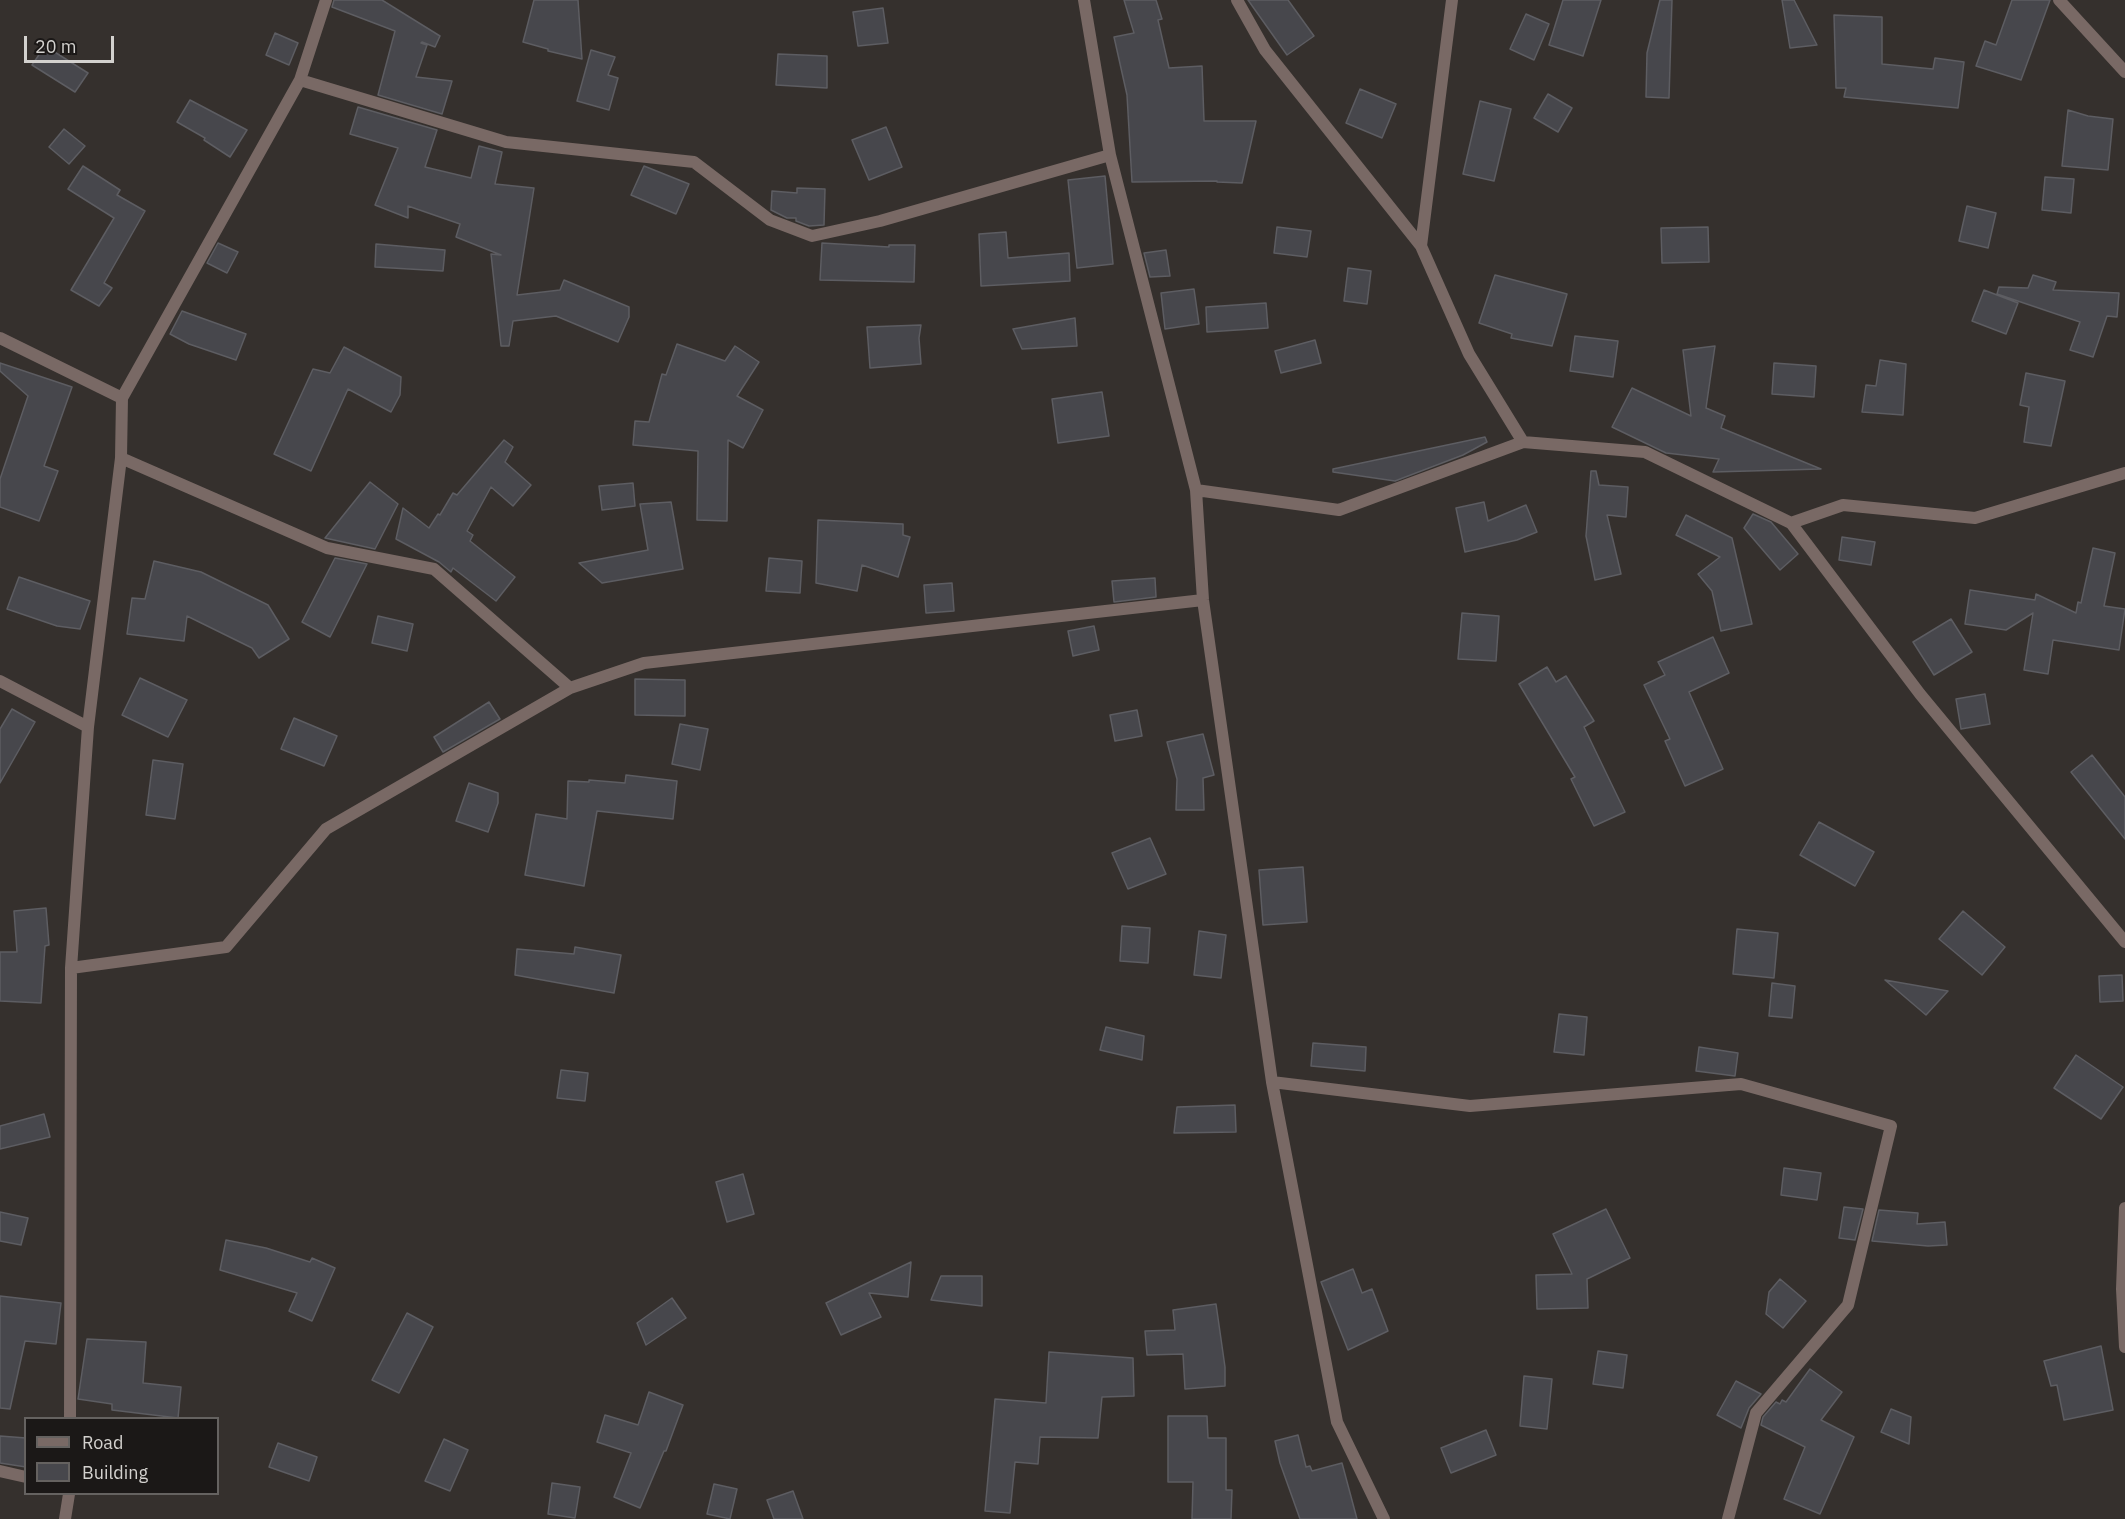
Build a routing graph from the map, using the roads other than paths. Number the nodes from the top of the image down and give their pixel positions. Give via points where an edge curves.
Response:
1 (326, 0) edge
2 (1084, 0) edge
3 (1238, 0) edge
4 (1452, 0) edge
5 (2059, 0) edge
6 (2125, 72) edge
7 (300, 80) junction
8 (1110, 155) junction
9 (1421, 246) junction
10 (0, 338) edge
11 (122, 398) junction
12 (1523, 442) junction
13 (121, 458) junction
14 (2125, 472) edge
15 (1196, 490) junction
16 (1791, 524) junction
17 (1203, 600) junction
18 (0, 681) edge
19 (570, 688) junction
20 (88, 727) junction
21 (2125, 942) edge
22 (71, 968) junction
23 (1272, 1082) junction
24 (2125, 1208) edge
25 (2125, 1347) edge
26 (70, 1417) edge
27 (0, 1471) edge
28 (24, 1477) edge
29 (69, 1495) edge
30 (65, 1519) edge
31 (1384, 1519) edge
32 (1728, 1519) edge

1 - 7 street
2 - 8 street
3 - 9 street via 1265,50
4 - 9 street
5 - 6 street
7 - 8 street via 506,142 694,162 770,220 812,236 880,221
7 - 11 street
8 - 15 street
9 - 12 street via 1468,354
10 - 11 street
11 - 13 street
12 - 15 street via 1339,510
12 - 16 street via 1646,452
13 - 19 street via 327,548 434,568
13 - 20 street
14 - 16 street via 1975,518 1843,506
15 - 17 street
16 - 21 street via 1920,694
17 - 19 street via 644,663
17 - 23 street
18 - 20 street
19 - 22 street via 326,829 226,947
20 - 22 street
22 - 26 street
23 - 31 street via 1337,1422
23 - 32 street via 1470,1106 1741,1084 1892,1126 1848,1305 1756,1413
24 - 25 street
27 - 28 street
29 - 30 street

